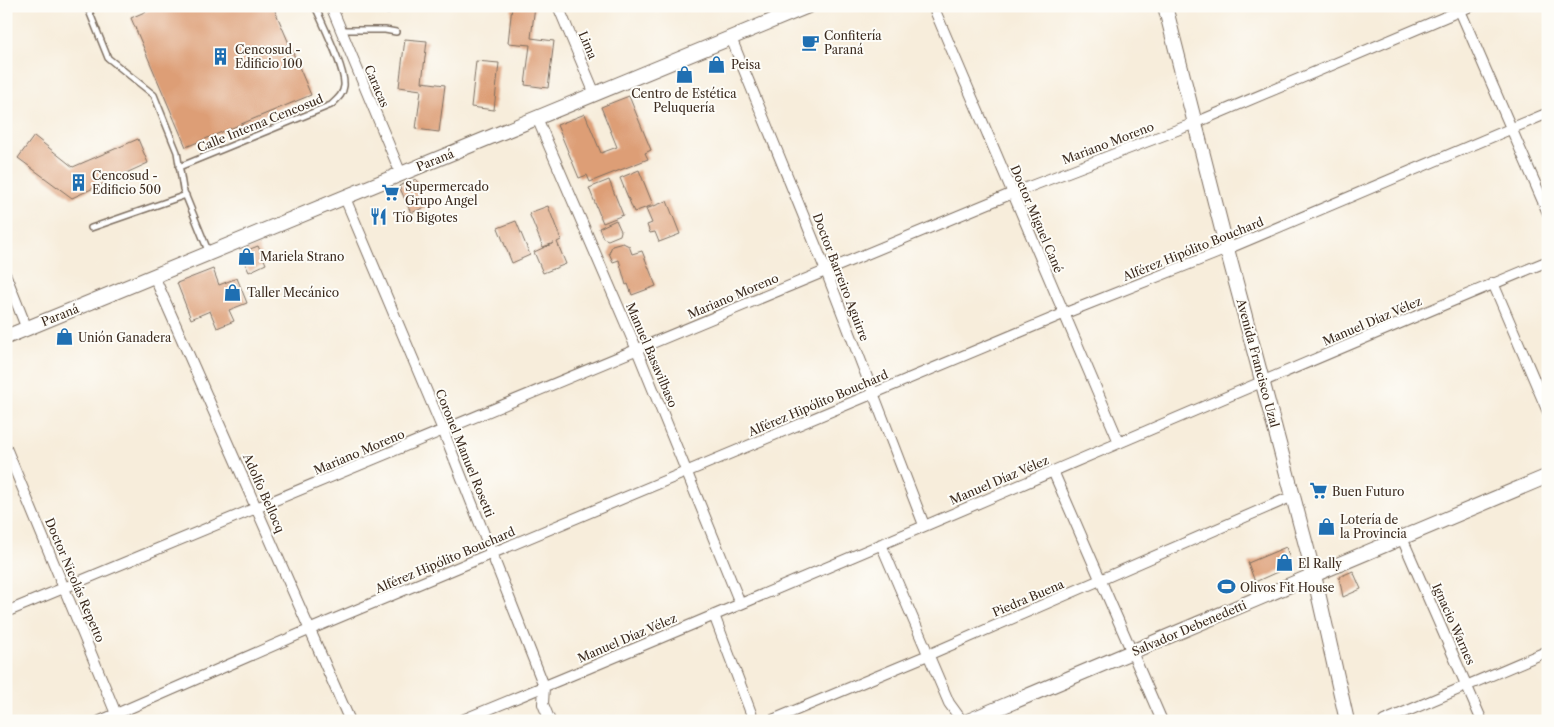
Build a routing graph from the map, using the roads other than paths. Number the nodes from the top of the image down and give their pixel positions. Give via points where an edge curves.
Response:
1 (87, 6) edge
2 (315, 6) edge
3 (331, 6) edge
4 (558, 6) edge
5 (808, 6) edge
6 (933, 6) edge
7 (1165, 6) edge
8 (1471, 6) edge
9 (1459, 9) edge
10 (341, 30) junction
11 (396, 32) dead end
12 (731, 38) junction
13 (595, 94) junction
14 (1548, 113) edge
15 (537, 118) junction
16 (1195, 123) junction
17 (1511, 129) junction
18 (179, 167) junction
19 (401, 174) junction
20 (1013, 193) junction
21 (186, 195) junction
22 (345, 198) junction
23 (1548, 213) edge
24 (91, 228) dead end
25 (1227, 249) junction
26 (210, 254) junction
27 (1548, 261) edge
28 (826, 271) junction
29 (6, 276) edge
30 (154, 276) junction
31 (1493, 283) junction
32 (1063, 314) junction
33 (27, 329) junction
34 (6, 337) edge
35 (636, 350) junction
36 (1263, 380) junction
37 (872, 394) junction
38 (1548, 412) edge
39 (443, 430) junction
40 (1119, 442) junction
41 (6, 448) edge
42 (1053, 471) junction
43 (686, 472) junction
44 (1548, 476) edge
45 (1293, 496) junction
46 (257, 508) junction
47 (924, 526) junction
48 (1402, 538) junction
49 (881, 544) junction
50 (492, 554) junction
51 (1314, 575) junction
52 (1101, 581) junction
53 (65, 588) junction
54 (740, 604) junction
55 (6, 612) edge
56 (714, 615) junction
57 (311, 629) junction
58 (1548, 651) edge
59 (1132, 652) junction
60 (928, 655) junction
61 (1467, 685) junction
62 (544, 686) junction
63 (118, 717) edge
64 (100, 721) edge
65 (350, 721) edge
66 (460, 721) edge
67 (550, 721) edge
68 (754, 721) edge
69 (770, 721) edge
70 (962, 721) edge
71 (968, 721) edge
72 (1162, 721) edge
73 (1347, 721) edge
74 (1384, 721) edge
75 (1482, 721) edge

1 - 18 lane via 108,58 154,95 178,152
2 - 18 lane, Calle Interna Cencosud via 342,71 345,85 342,94 332,105
3 - 10 street, Caracas
4 - 13 street, Lima
5 - 12 street, Paraná
6 - 20 street, Doctor Miguel Cané
7 - 16 street, Avenida Francisco Uzal
8 - 9 street, Mariano Moreno
9 - 16 street, Mariano Moreno
9 - 17 street
10 - 11 lane
10 - 19 street, Caracas
12 - 13 street, Paraná
12 - 28 street, Doctor Barreiro Aguirre
13 - 15 street, Paraná
14 - 17 street, Alférez Hipólito Bouchard
15 - 19 street, Paraná
15 - 35 street, Manuel Basavilbaso
16 - 20 street, Mariano Moreno
16 - 25 street, Avenida Francisco Uzal
17 - 23 street
17 - 25 street, Alférez Hipólito Bouchard
18 - 21 lane
19 - 22 street, Paraná
20 - 28 street, Mariano Moreno
20 - 32 street, Doctor Miguel Cané
21 - 24 lane
21 - 26 lane
22 - 26 street, Paraná
22 - 39 street, Coronel Manuel Rosetti
25 - 32 street, Alférez Hipólito Bouchard
25 - 36 street, Avenida Francisco Uzal
26 - 30 street, Paraná
27 - 31 street, Manuel Díaz Vélez
28 - 35 street, Mariano Moreno
28 - 37 street, Doctor Barreiro Aguirre
29 - 33 street
30 - 33 street, Paraná
30 - 46 street, Adolfo Bellocq
31 - 36 street, Manuel Díaz Vélez
31 - 38 street
32 - 37 street, Alférez Hipólito Bouchard
32 - 40 street, Doctor Miguel Cané
33 - 34 street, Paraná
35 - 39 street, Mariano Moreno
35 - 43 street, Manuel Basavilbaso
36 - 40 street, Manuel Díaz Vélez
36 - 45 street, Avenida Francisco Uzal
37 - 43 street, Alférez Hipólito Bouchard
37 - 47 street, Doctor Barreiro Aguirre
39 - 46 street, Mariano Moreno
39 - 50 street, Coronel Manuel Rosetti
40 - 42 street, Manuel Díaz Vélez
41 - 53 street, Doctor Nicolás Repetto
42 - 47 street, Manuel Díaz Vélez
42 - 52 street
43 - 50 street, Alférez Hipólito Bouchard
43 - 54 street, Manuel Basavilbaso
44 - 48 street, Salvador Debenedetti
45 - 51 street, Avenida Francisco Uzal
45 - 52 street, Piedra Buena
46 - 53 street, Mariano Moreno
46 - 57 street, Adolfo Bellocq
47 - 49 street, Manuel Díaz Vélez
48 - 51 street, Salvador Debenedetti
48 - 61 street, Ignacio Warnes
49 - 54 street, Manuel Díaz Vélez
49 - 60 street
50 - 57 street, Alférez Hipólito Bouchard
50 - 62 street, Coronel Manuel Rosetti
51 - 59 street, Salvador Debenedetti
51 - 73 street, Avenida Francisco Uzal
52 - 59 street
52 - 60 street, Piedra Buena
53 - 55 street, Mariano Moreno
53 - 63 street, Doctor Nicolás Repetto
54 - 56 street, Manuel Díaz Vélez
56 - 62 street, Manuel Díaz Vélez
56 - 68 street
57 - 63 street, Alférez Hipólito Bouchard
57 - 65 street, Adolfo Bellocq
58 - 61 street
59 - 71 street, Salvador Debenedetti
59 - 72 street
60 - 69 street, Piedra Buena
60 - 70 street via 949,703
61 - 74 street
61 - 75 street, Ignacio Warnes
62 - 66 street, Manuel Díaz Vélez
62 - 67 street, Coronel Manuel Rosetti via 543,704
63 - 64 street, Alférez Hipólito Bouchard

